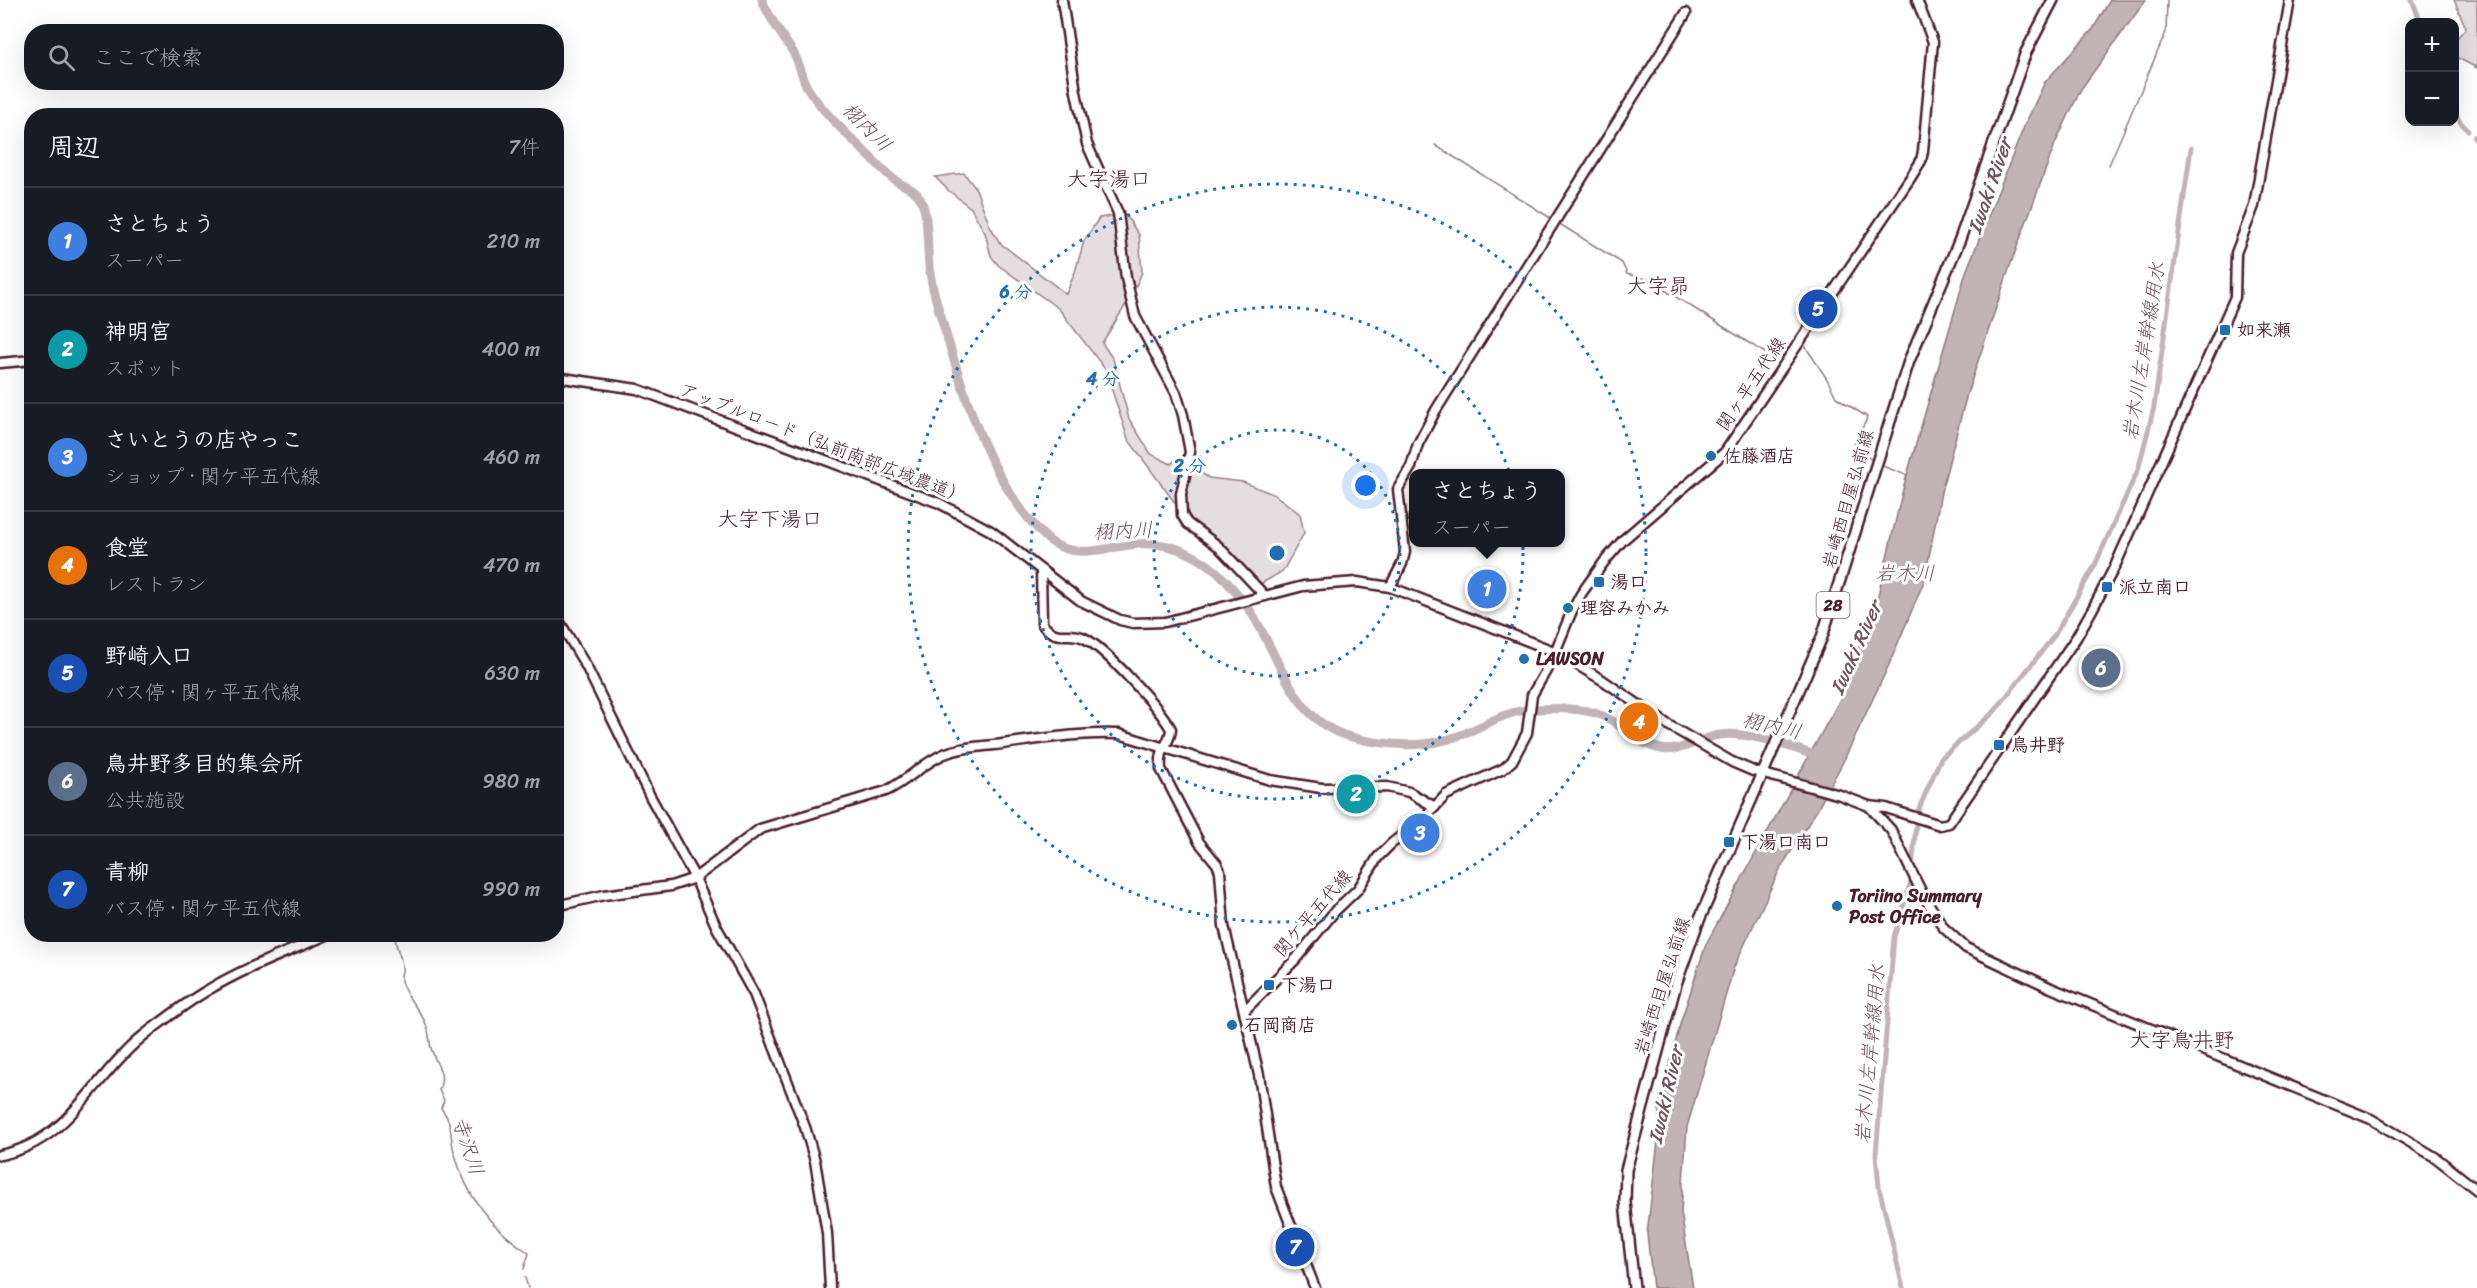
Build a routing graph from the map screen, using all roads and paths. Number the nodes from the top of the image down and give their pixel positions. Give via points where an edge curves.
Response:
1 (1062, 0) edge
2 (1917, 0) edge
3 (2053, 0) edge
4 (2290, 0) edge
5 (1686, 13) dead end
6 (24, 361) edge
7 (0, 363) edge
8 (564, 378) edge
9 (1409, 469) edge
10 (1409, 470) edge
11 (1041, 570) junction
12 (1390, 587) junction
13 (1265, 596) junction
14 (564, 629) edge
15 (1556, 652) junction
16 (1163, 748) junction
17 (1762, 773) junction
18 (1869, 806) junction
19 (1435, 807) junction
20 (695, 878) junction
21 (564, 904) edge
22 (311, 942) edge
23 (1244, 1011) junction
24 (0, 1155) edge
25 (2477, 1190) edge
26 (830, 1288) edge
27 (1315, 1288) edge
28 (1634, 1288) edge

1 - 13 street via 1087,144 1118,213 1135,316 1176,393 1188,437 1190,452 1181,494 1182,515
2 - 15 street, 関ヶ平五代線 via 1933,42 1921,161 1725,452 1623,540 1604,562 1574,606
3 - 17 main road, 岩崎西目屋弘前線 / 28 via 2026,52 1960,239 1909,361 1832,611
4 - 18 street via 2254,206 2234,262 2235,297 2116,564 2076,638 1949,823 1940,825
5 - 9 street via 1436,410
6 - 7 street
8 - 11 street, アップルロード（弘前南部広域農道） via 637,389 939,503 980,524
10 - 12 street via 1398,489 1405,552
11 - 13 street, アップルロード（弘前南部広域農道） via 1081,601 1126,622 1165,622
11 - 16 street via 1042,624 1056,636 1086,639 1115,663 1168,725 1171,734
12 - 13 street, アップルロード（弘前南部広域農道） via 1357,582 1317,583
12 - 15 street, アップルロード（弘前南部広域農道）
14 - 20 street
15 - 17 street, アップルロード（弘前南部広域農道） via 1689,738 1737,765
15 - 19 street, 関ケ平五代線 via 1530,702 1525,740 1508,766 1456,789
16 - 19 street via 1283,783 1321,788 1398,789
16 - 20 street via 1133,737 1101,733 944,754 886,792 760,830
16 - 23 street via 1161,769 1199,842 1220,871 1224,926
17 - 18 street, アップルロード（弘前南部広域農道）
17 - 28 main road, 岩崎西目屋弘前線 / 28 via 1688,948 1628,1157 1625,1202
18 - 25 street, アップルロード（弘前南部広域農道） via 1891,830 1944,928 1966,948 2051,988 2370,1119 2435,1157
19 - 23 street, 関ケ平五代線 via 1378,857 1358,889
20 - 21 street via 671,886
20 - 26 street via 716,926 754,994 811,1144 827,1233
22 - 24 street via 207,990 131,1046 56,1129 31,1146
23 - 27 street via 1259,1075 1276,1187

